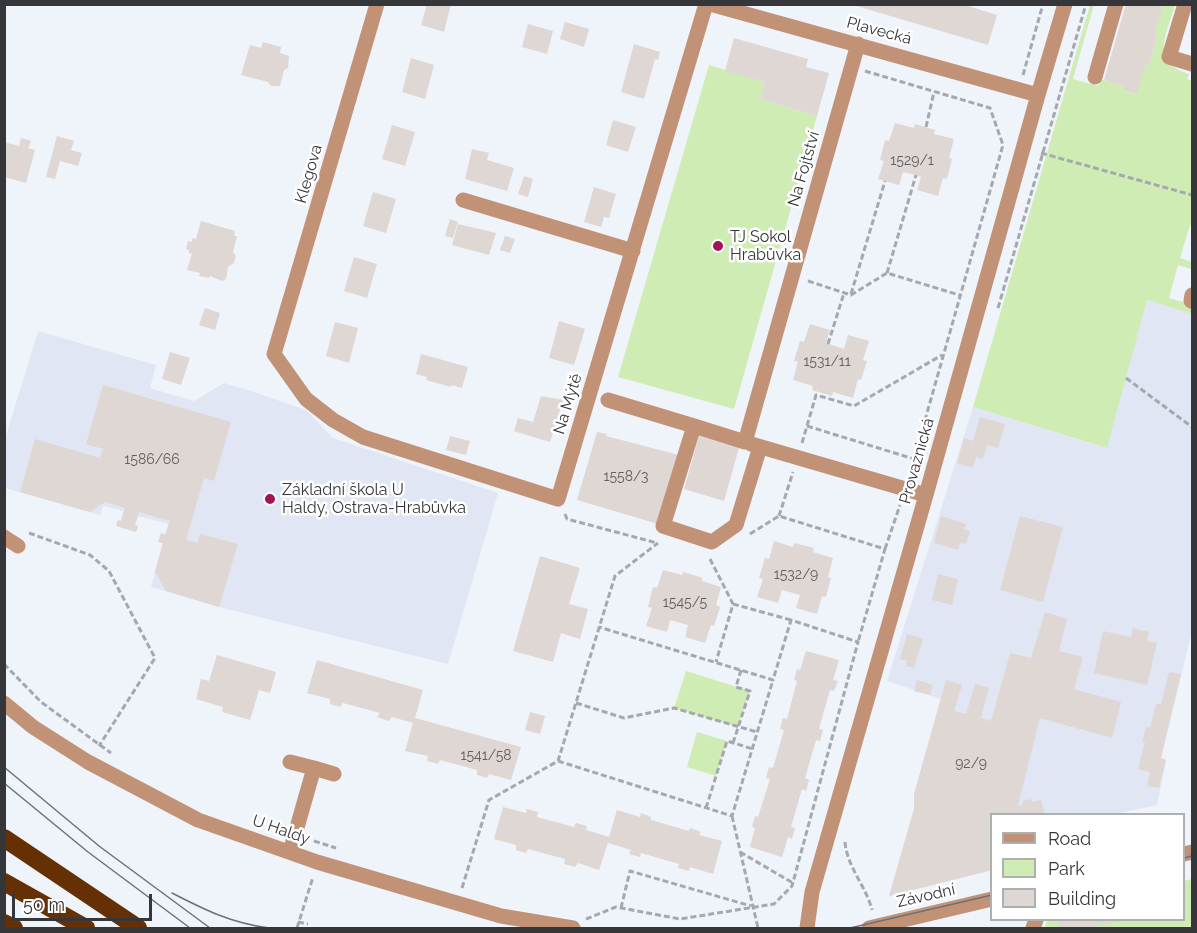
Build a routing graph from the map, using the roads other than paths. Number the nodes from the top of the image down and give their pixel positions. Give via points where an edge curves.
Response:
1 (377, 4) edge
2 (708, 4) edge
3 (1065, 4) edge
4 (1116, 4) edge
5 (1185, 4) edge
6 (858, 44) junction
7 (1192, 64) edge
8 (1095, 77) dead end
9 (1038, 94) junction
10 (463, 200) dead end
11 (633, 251) junction
12 (608, 400) dead end
13 (694, 426) junction
14 (752, 444) junction
15 (926, 495) junction
16 (558, 499) joint
17 (4, 537) edge
18 (18, 546) dead end
19 (4, 703) edge
20 (290, 762) dead end
21 (314, 768) junction
22 (334, 774) dead end
23 (4, 838) edge
24 (290, 852) junction
25 (4, 882) edge
26 (990, 899) edge
27 (4, 923) edge
28 (578, 925) edge
29 (14, 928) edge
30 (86, 928) edge
31 (138, 928) edge
32 (807, 928) edge
33 (872, 928) edge

1 - 16 street, Klegova via 274,354 306,399 363,437
2 - 6 street, Plavecká
2 - 11 street, Na Mýtě
3 - 9 street, Provaznická
4 - 8 street
5 - 7 street via 1169,57
6 - 9 street, Plavecká
6 - 14 street, Na Fojtství via 792,276
9 - 15 street, Provaznická
10 - 11 street
11 - 16 street, Na Mýtě
12 - 13 street
13 - 14 street
13 - 14 street, Na Fojtství via 663,526 712,542 736,525
14 - 15 street
15 - 32 street, Provaznická via 812,892
17 - 18 street
19 - 24 street, U Haldy via 88,762 198,820
20 - 21 street
21 - 22 street
21 - 24 street
23 - 31 highway
24 - 28 street, U Haldy via 501,916
25 - 30 highway
26 - 33 street, Závodní
27 - 29 highway

